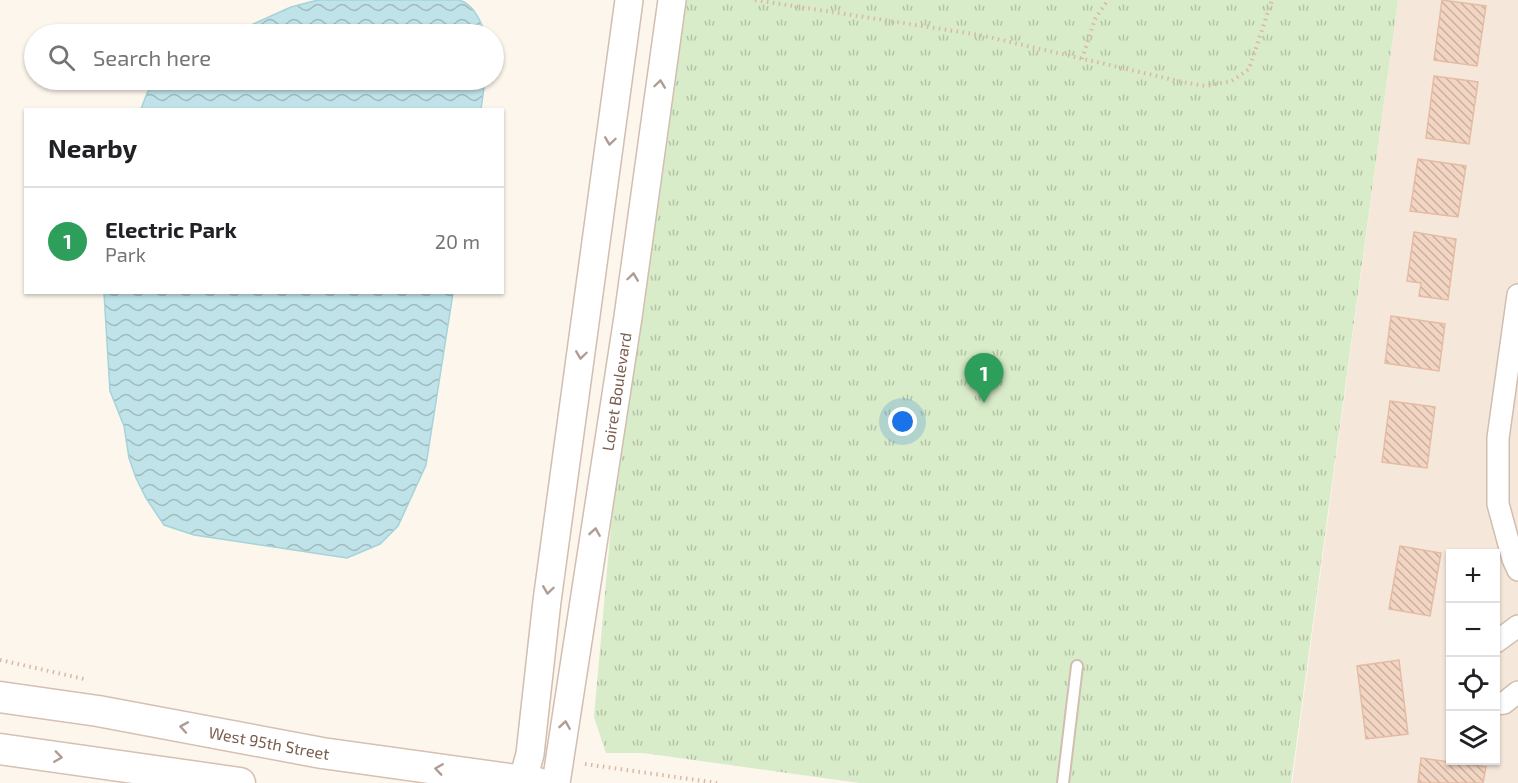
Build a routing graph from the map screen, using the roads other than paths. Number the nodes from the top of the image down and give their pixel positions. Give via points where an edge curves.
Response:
1 (629, 0) edge
2 (672, 0) edge
3 (1518, 295) edge
4 (587, 311) junction
5 (628, 316) junction
6 (1518, 570) edge
7 (1518, 626) edge
8 (1500, 639) edge
9 (1077, 666) dead end
10 (1518, 692) edge
11 (0, 697) edge
12 (1500, 704) edge
13 (0, 749) edge
14 (558, 771) edge
15 (527, 782) edge
16 (240, 783) edge
17 (1063, 783) edge

1 -> 4 street
5 -> 2 street, Loiret Boulevard
3 - 6 street via 1498,438 1498,504
4 - 5 street
4 -> 15 street via 547,601
14 -> 5 street, Loiret Boulevard
7 - 8 street
9 - 17 lane
10 - 12 street
15 -> 11 main road, West 95th Street via 322,753
13 -> 16 main road

